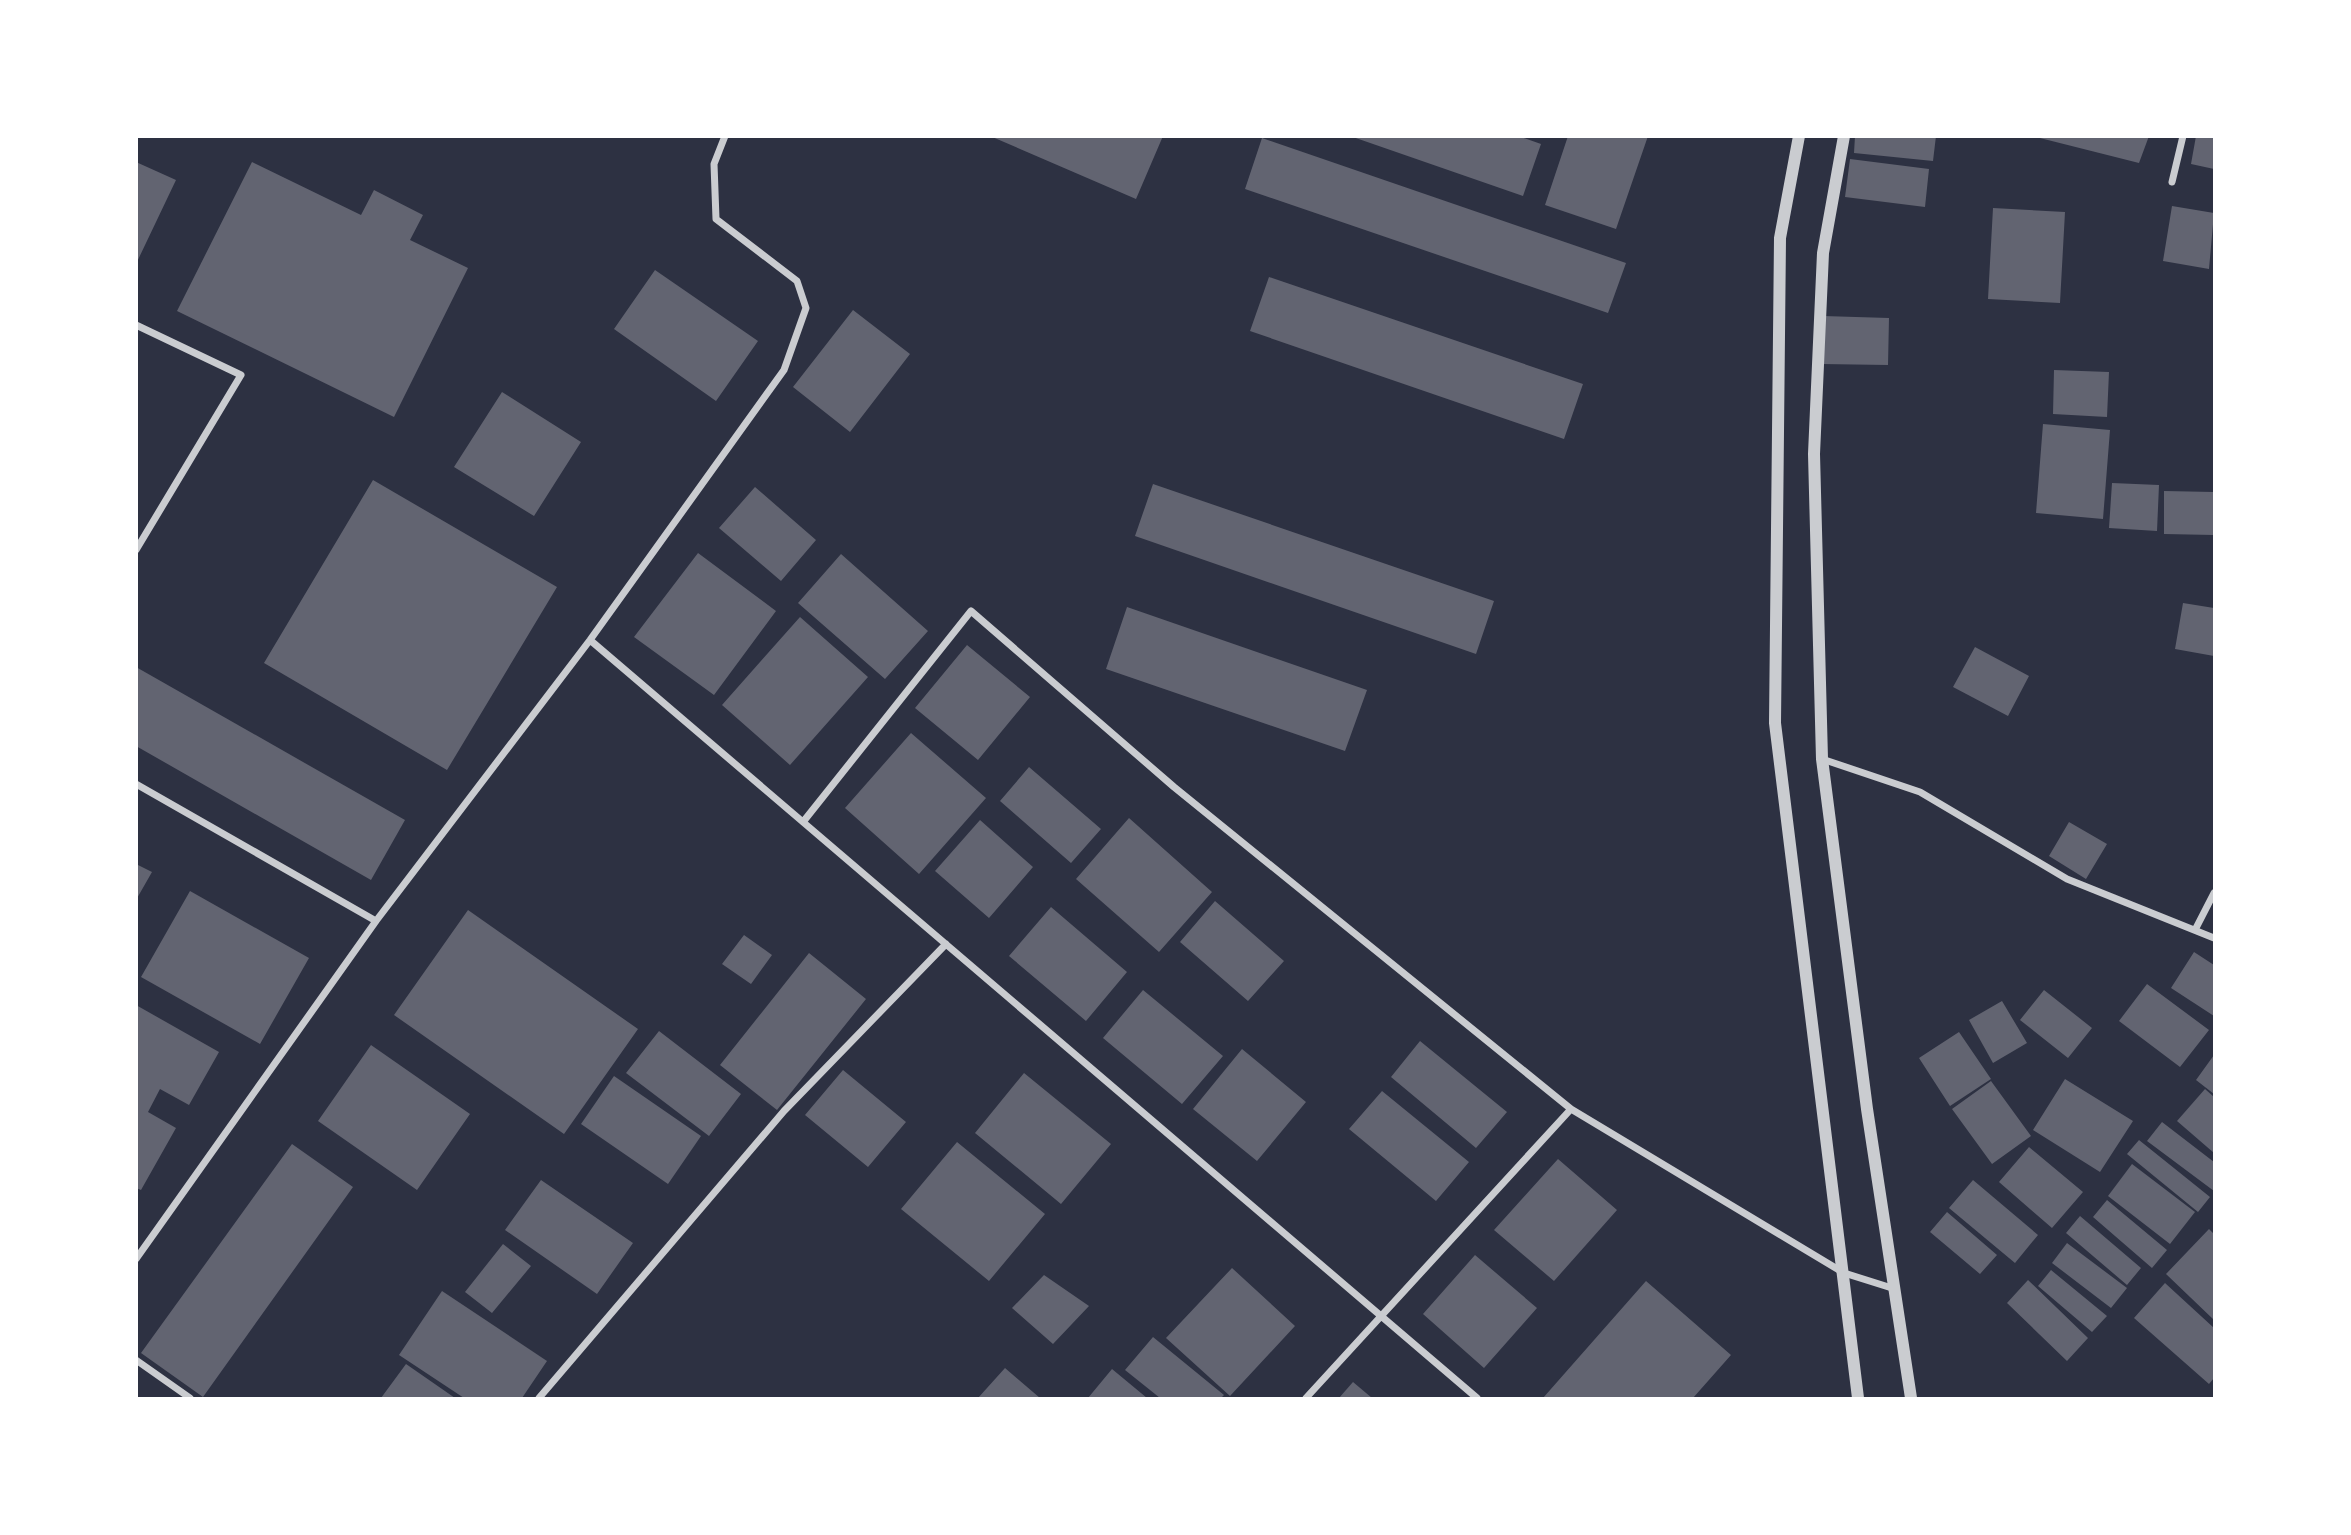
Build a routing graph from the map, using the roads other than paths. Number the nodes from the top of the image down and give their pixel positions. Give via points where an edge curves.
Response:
1 (725, 136) edge
2 (1799, 136) edge
3 (1844, 136) edge
4 (2183, 136) edge
5 (2172, 182) dead end
6 (136, 325) edge
7 (136, 550) edge
8 (590, 640) junction
9 (1822, 759) junction
10 (136, 784) edge
11 (803, 822) junction
12 (2214, 893) edge
13 (376, 921) junction
14 (2195, 930) junction
15 (2214, 938) edge
16 (946, 944) junction
17 (1571, 1109) junction
18 (140, 1245) edge
19 (136, 1259) edge
20 (1844, 1273) junction
21 (1895, 1289) junction
22 (1381, 1316) junction
23 (136, 1360) edge
24 (190, 1398) edge
25 (539, 1398) edge
26 (1306, 1398) edge
27 (1477, 1398) edge
28 (1858, 1398) edge
29 (1911, 1398) edge

1 - 8 street via 713,164 716,219 797,281 806,309 784,370
2 - 20 street via 1780,237 1775,723
3 - 9 street via 1823,253 1814,454
4 - 5 street
6 - 7 street via 241,375
8 - 11 street
8 - 13 street
9 - 14 street via 1920,792 2067,879
9 - 21 street
10 - 13 street
11 - 16 street
11 - 17 street via 971,611 1174,787
12 - 14 street
13 - 18 street
14 - 15 street
16 - 22 street
16 - 25 street via 784,1111
17 - 20 street
17 - 22 street
18 - 19 street
20 - 21 street
20 - 28 street
21 - 29 street
22 - 26 street
22 - 27 street
23 - 24 street

